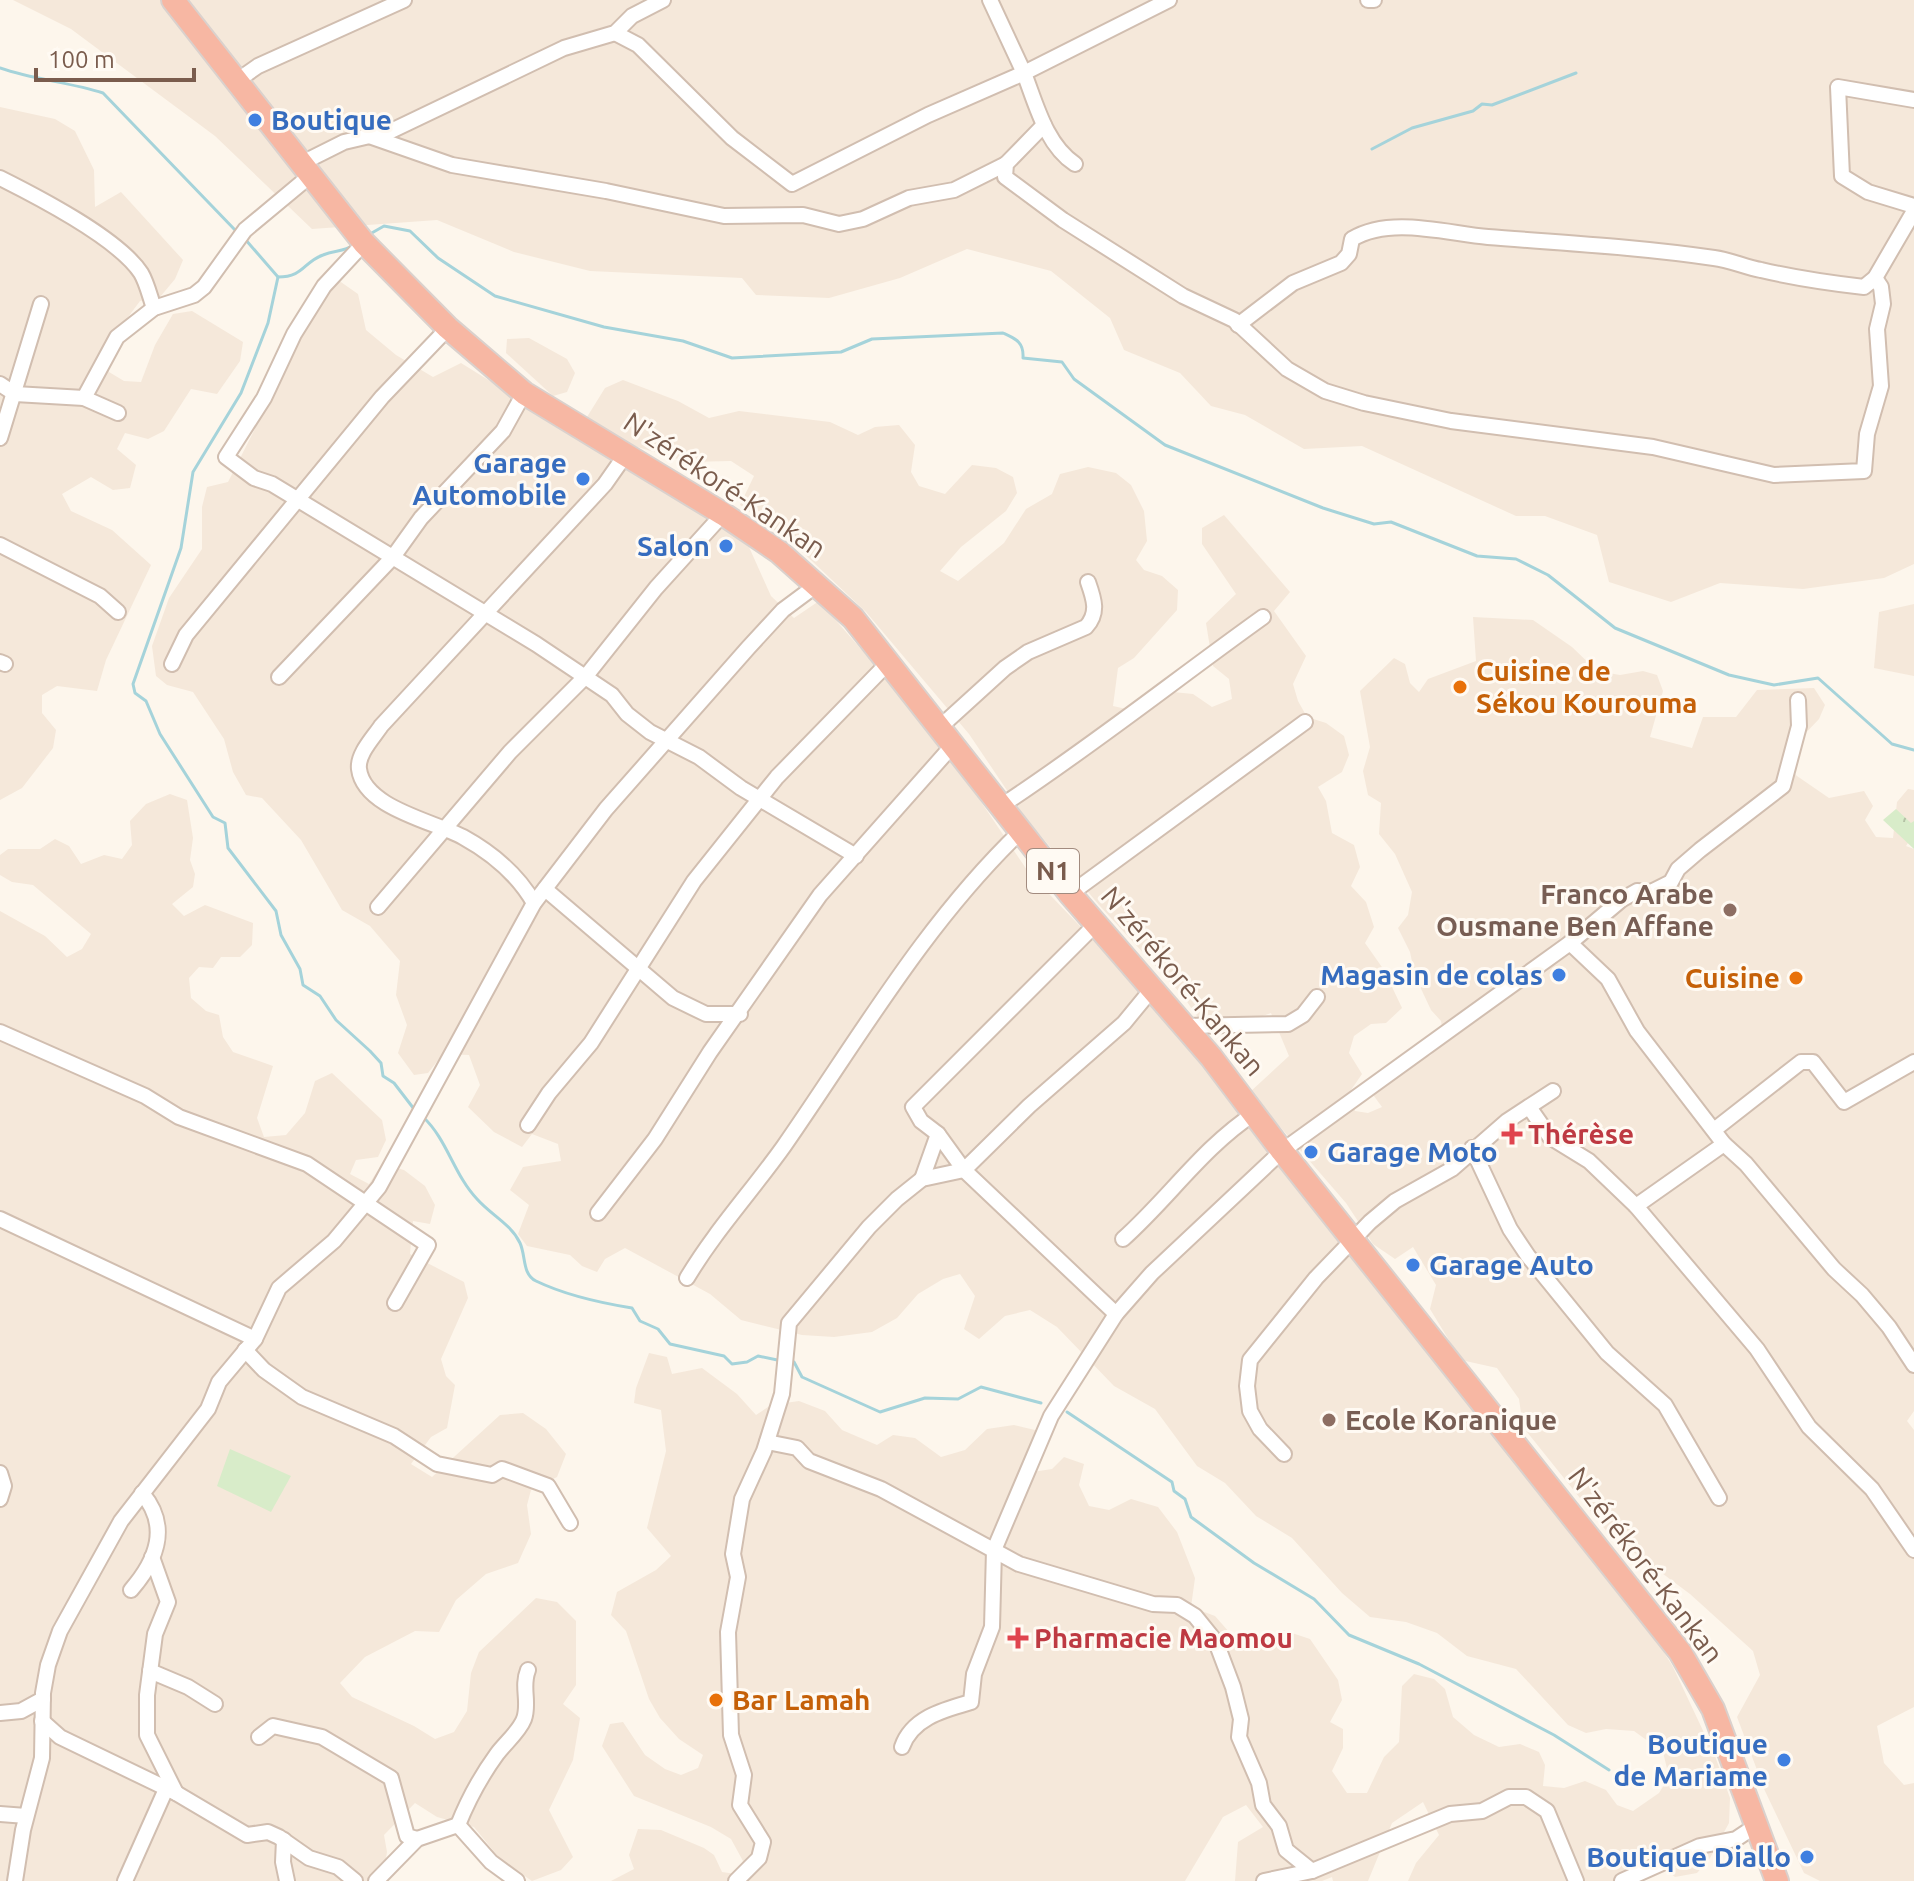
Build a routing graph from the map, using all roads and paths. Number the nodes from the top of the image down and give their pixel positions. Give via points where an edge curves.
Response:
1 (173, 0) edge
2 (404, 0) edge
3 (663, 0) edge
4 (990, 0) edge
5 (1169, 0) edge
6 (1368, 0) edge
7 (1374, 0) edge
8 (615, 33) junction
9 (1024, 73) junction
10 (238, 80) junction
11 (1914, 100) edge
12 (1044, 125) junction
13 (369, 136) junction
14 (1006, 164) junction
15 (1075, 164) dead end
16 (308, 168) junction
17 (0, 178) edge
18 (1914, 209) edge
19 (364, 243) junction
20 (1875, 278) junction
21 (41, 304) dead end
22 (154, 308) junction
23 (1238, 325) junction
24 (448, 328) junction
25 (0, 384) edge
26 (524, 393) junction
27 (15, 394) junction
28 (84, 398) junction
29 (118, 413) dead end
30 (0, 438) edge
31 (626, 454) junction
32 (298, 502) junction
33 (723, 514) junction
34 (0, 545) edge
35 (393, 557) junction
36 (1088, 582) dead end
37 (818, 584) junction
38 (118, 612) dead end
39 (482, 614) junction
40 (1263, 617) dead end
41 (888, 663) junction
42 (172, 664) dead end
43 (586, 676) junction
44 (279, 677) dead end
45 (1798, 700) dead end
46 (1305, 722) dead end
47 (946, 737) junction
48 (665, 741) junction
49 (760, 800) junction
50 (1001, 806) junction
51 (444, 828) junction
52 (1021, 831) junction
53 (856, 856) junction
54 (545, 889) junction
55 (1070, 894) junction
56 (534, 903) junction
57 (378, 907) dead end
58 (1096, 924) junction
59 (1570, 943) junction
60 (640, 967) junction
61 (1152, 989) junction
62 (1317, 997) dead end
63 (740, 1014) junction
64 (1184, 1026) junction
65 (0, 1032) edge
66 (1914, 1062) edge
67 (1553, 1091) dead end
68 (1529, 1107) junction
69 (1255, 1113) junction
70 (528, 1125) dead end
71 (1714, 1130) junction
72 (938, 1134) junction
73 (1724, 1144) junction
74 (1472, 1148) junction
75 (1282, 1151) junction
76 (964, 1170) junction
77 (922, 1179) junction
78 (369, 1202) junction
79 (1636, 1206) junction
80 (598, 1213) dead end
81 (0, 1219) edge
82 (1353, 1237) junction
83 (1123, 1239) dead end
84 (687, 1278) dead end
85 (395, 1303) dead end
86 (1116, 1314) junction
87 (250, 1345) junction
88 (1914, 1365) edge
89 (767, 1442) junction
90 (1284, 1454) dead end
91 (0, 1473) edge
92 (142, 1493) junction
93 (1719, 1498) dead end
94 (0, 1499) edge
95 (570, 1523) dead end
96 (994, 1550) junction
97 (1914, 1550) edge
98 (152, 1557) junction
99 (131, 1590) dead end
100 (528, 1670) dead end
101 (150, 1671) junction
102 (43, 1699) junction
103 (215, 1704) dead end
104 (0, 1713) edge
105 (42, 1721) junction
106 (259, 1737) dead end
107 (902, 1747) dead end
108 (171, 1791) junction
109 (0, 1814) edge
110 (26, 1816) junction
111 (458, 1825) junction
112 (1757, 1825) junction
113 (417, 1839) junction
114 (284, 1840) junction
115 (1312, 1871) junction
116 (15, 1881) edge
117 (125, 1881) edge
118 (287, 1881) edge
119 (355, 1881) edge
120 (376, 1881) edge
121 (517, 1881) edge
122 (736, 1881) edge
123 (1264, 1881) edge
124 (1576, 1881) edge
125 (1622, 1881) edge
126 (1777, 1881) edge

1 - 10 highway, N'zérékoré-Kankan / N1
2 - 10 street
3 - 8 street via 632,16
4 - 9 street
5 - 9 street
6 - 7 street
8 - 9 street via 638,45 732,138 792,184
8 - 13 street via 564,48 391,131
9 - 12 street
10 - 16 highway, N'zérékoré-Kankan / N1
11 - 18 street via 1838,87 1842,176
12 - 14 street
12 - 15 street via 1063,156
13 - 14 street via 452,165 724,216 803,215 839,224 909,198 954,190
13 - 16 street via 344,142
14 - 23 street via 1005,177 1063,220
16 - 19 highway, N'zérékoré-Kankan / N1
16 - 22 street via 241,236 204,287
17 - 22 street via 123,254 141,274
18 - 20 street
19 - 24 highway, N'zérékoré-Kankan / N1
19 - 32 street via 324,286 226,457
20 - 23 street via 1864,287 1718,258 1443,233 1408,224 1366,230 1352,239 1341,263 1293,283
20 - 23 street via 1883,304 1877,329 1881,386 1867,434 1864,471 1774,475 1653,447 1451,421 1364,403 1325,391 1287,369
21 - 27 street
22 - 28 street via 117,337
24 - 26 highway, N'zérékoré-Kankan / N1
24 - 32 street via 382,397
25 - 27 street
26 - 31 highway, N'zérékoré-Kankan / N1
26 - 35 street via 503,431 421,518
27 - 28 street
27 - 30 street
28 - 29 street
31 - 33 highway, N'zérékoré-Kankan / N1
31 - 39 street via 605,484
32 - 35 street
32 - 42 street via 186,635
33 - 37 highway, N'zérékoré-Kankan / N1
33 - 43 street
34 - 38 street via 100,596
35 - 39 street
35 - 44 street
36 - 47 street via 1096,607 1093,620 1005,668
37 - 41 highway, N'zérékoré-Kankan / N1
37 - 48 street via 783,610
39 - 43 street
39 - 51 street via 381,726 360,757 367,789 388,805
40 - 50 street
41 - 47 highway, N'zérékoré-Kankan / N1
41 - 49 street
43 - 48 street
43 - 51 street
45 - 59 street via 1799,726 1783,786 1700,850 1671,882 1621,900
46 - 55 street
47 - 50 highway, N'zérékoré-Kankan / N1
47 - 53 street
48 - 49 street via 699,757
48 - 54 street
49 - 53 street
49 - 60 street via 694,881
50 - 52 highway, N'zérékoré-Kankan / N1
51 - 56 street via 514,874
51 - 57 street
52 - 55 highway, N'zérékoré-Kankan / N1
52 - 84 street via 971,880 931,932
53 - 63 street via 820,895
54 - 56 street
54 - 60 street
55 - 58 highway, N'zérékoré-Kankan / N1
56 - 78 street via 445,1073
58 - 61 highway, N'zérékoré-Kankan / N1
58 - 72 street via 913,1107
59 - 71 street via 1608,979 1637,1031
59 - 75 street
60 - 63 street via 673,998 706,1014
60 - 70 street
61 - 64 highway, N'zérékoré-Kankan / N1
61 - 76 street via 1124,1023
62 - 64 street via 1288,1024
63 - 80 street
64 - 69 highway, N'zérékoré-Kankan / N1
65 - 78 street via 145,1096 179,1117 307,1164
66 - 71 street via 1844,1102 1813,1062 1801,1062
67 - 68 street
68 - 74 street
68 - 79 street via 1550,1137 1589,1161
69 - 75 highway, N'zérékoré-Kankan / N1
69 - 83 street via 1187,1169 1152,1214
71 - 73 street
72 - 76 street
72 - 77 street
73 - 79 street
73 - 88 street via 1862,1295
74 - 82 street via 1452,1169 1395,1201
74 - 93 street via 1528,1256 1607,1353 1665,1405
75 - 82 highway, N'zérékoré-Kankan / N1
75 - 86 street via 1152,1273
76 - 77 street
76 - 86 street
77 - 89 street via 869,1227 789,1323 782,1394
78 - 85 street via 428,1245
78 - 87 street via 308,1266 279,1288
79 - 97 street via 1757,1349 1809,1427 1872,1489
81 - 87 street
82 - 90 street via 1250,1360 1250,1411
82 - 112 highway, N'zérékoré-Kankan / N1 via 1680,1652 1713,1709
86 - 96 street via 1051,1416
87 - 92 street
87 - 95 street via 264,1370 302,1397 394,1436 437,1464 492,1475 502,1469 548,1486
89 - 96 street via 797,1448 809,1461 881,1489
89 - 122 street via 742,1499 733,1554 738,1577 728,1632 731,1735 744,1775 740,1805 763,1842 759,1858
91 - 94 street
92 - 98 street via 157,1510 159,1532
92 - 102 street via 60,1631
96 - 107 street via 992,1627 974,1674 971,1702 936,1713 908,1731
96 - 115 street via 1043,1572 1153,1604 1177,1605 1195,1616 1216,1642 1233,1687 1241,1719 1239,1737 1263,1805 1279,1826 1286,1850
98 - 99 street via 148,1571
98 - 101 street via 168,1602 155,1634
100 - 111 street via 523,1682 524,1721 480,1781
101 - 103 street
101 - 108 street via 147,1735
102 - 104 street via 21,1711
102 - 105 street
105 - 108 street via 60,1737
105 - 110 street via 42,1758
106 - 113 street via 273,1726 322,1737 370,1763 391,1778 407,1836
108 - 114 street via 247,1835 268,1832
108 - 117 street
109 - 110 street
110 - 116 street
111 - 113 street
111 - 121 street via 491,1862
112 - 125 street via 1736,1839 1700,1846
112 - 126 highway, N'zérékoré-Kankan / N1
113 - 120 street
114 - 118 street
114 - 119 street
115 - 123 street
115 - 124 street via 1450,1814 1482,1811 1509,1797 1526,1797 1547,1811

